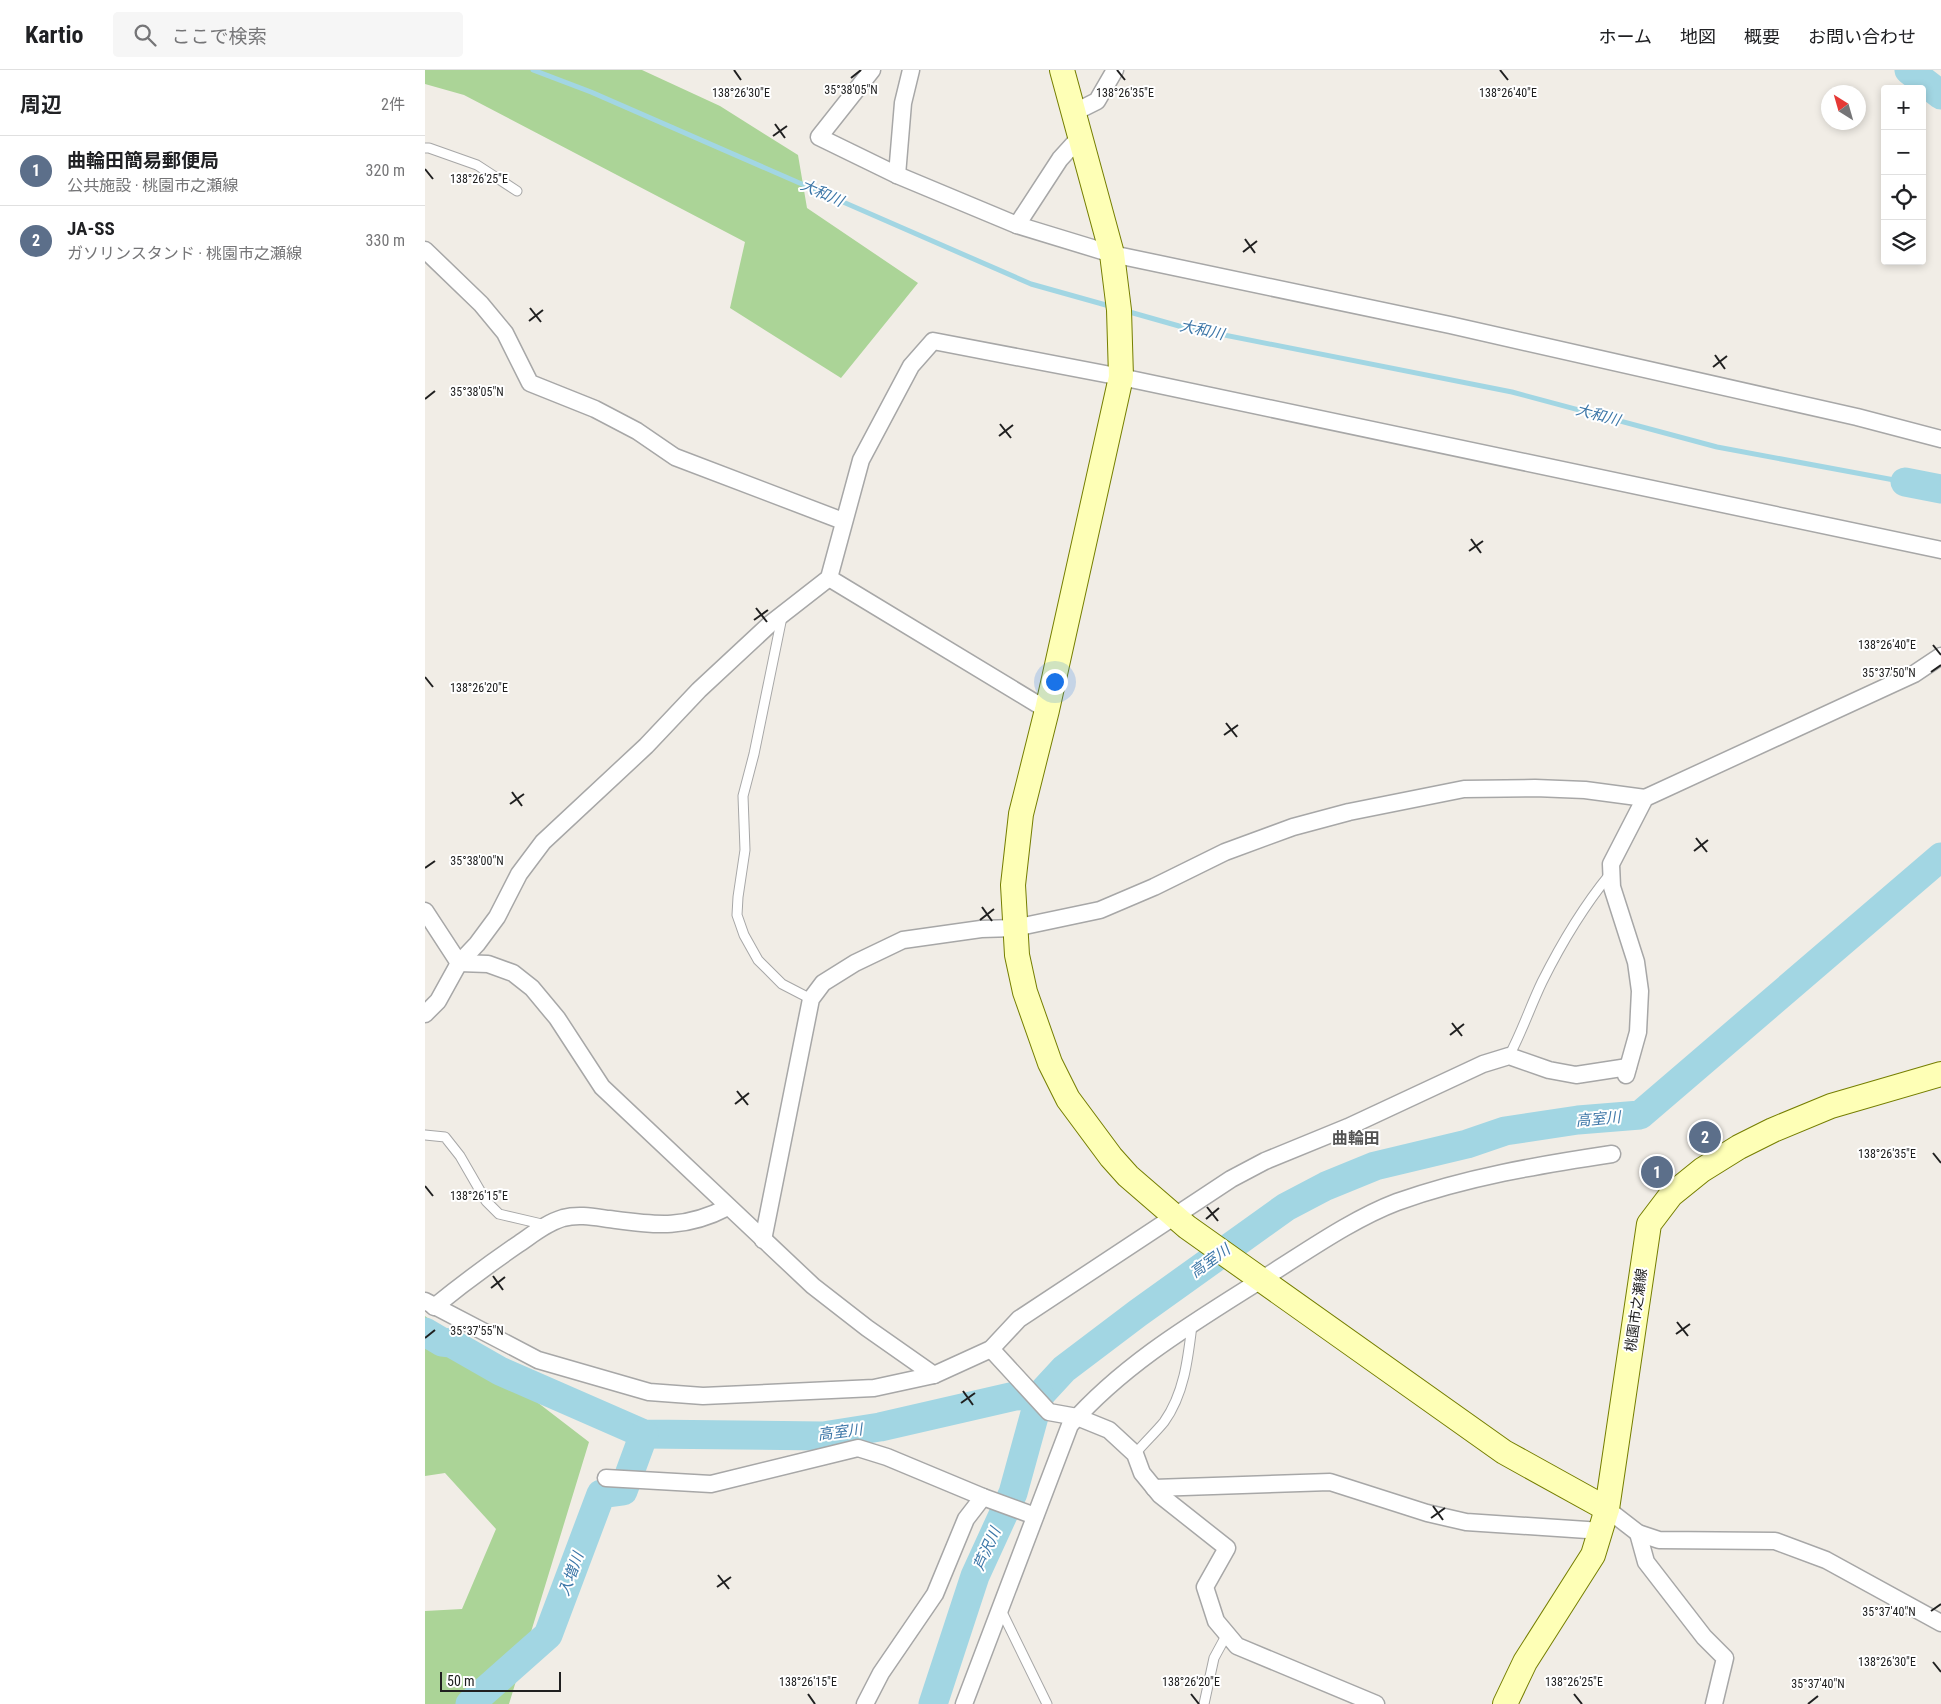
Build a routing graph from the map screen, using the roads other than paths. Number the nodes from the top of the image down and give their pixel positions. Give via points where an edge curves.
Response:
1 (872, 70) edge
2 (911, 70) edge
3 (1062, 70) edge
4 (1115, 70) edge
5 (1073, 114) junction
6 (1080, 137) junction
7 (425, 148) edge
8 (897, 175) junction
9 (517, 191) dead end
10 (1017, 225) junction
11 (425, 250) edge
12 (1113, 259) junction
13 (1121, 370) junction
14 (1941, 439) edge
15 (843, 521) junction
16 (1941, 550) edge
17 (829, 578) junction
18 (782, 614) junction
19 (1941, 656) edge
20 (1047, 710) junction
21 (1645, 798) junction
22 (1611, 872) junction
23 (425, 911) edge
24 (1015, 928) junction
25 (459, 963) junction
26 (811, 999) junction
27 (425, 1014) edge
28 (1509, 1056) junction
29 (1941, 1074) edge
30 (425, 1135) edge
31 (1612, 1154) dead end
32 (727, 1207) junction
33 (1182, 1222) junction
34 (547, 1225) junction
35 (763, 1240) junction
36 (1260, 1277) junction
37 (430, 1304) edge
38 (1192, 1325) junction
39 (991, 1349) junction
40 (934, 1375) junction
41 (1077, 1417) junction
42 (1135, 1454) junction
43 (607, 1478) dead end
44 (1154, 1488) junction
45 (987, 1498) junction
46 (1030, 1515) junction
47 (1604, 1520) junction
48 (1638, 1533) junction
49 (1000, 1608) junction
50 (1941, 1623) edge
51 (1227, 1634) junction
52 (865, 1704) edge
53 (963, 1704) edge
54 (1047, 1704) edge
55 (1205, 1704) edge
56 (1376, 1704) edge
57 (1505, 1704) edge
58 (1714, 1704) edge

1 - 8 street via 819,137
2 - 8 street via 903,102
3 - 5 street
4 - 5 street via 1097,101
5 - 6 street
6 - 10 street via 1060,159
6 - 12 street
7 - 9 lane via 477,165
8 - 10 street
10 - 12 street
11 - 15 street via 481,304 505,333 530,383 595,409 637,431 675,457
12 - 13 street
12 - 14 street via 1450,325
13 - 15 street via 933,341 911,366 861,460
13 - 16 street
13 - 20 street
15 - 17 street
17 - 18 street
17 - 20 street
18 - 25 street via 543,842 519,874 497,917
18 - 26 lane via 743,796 745,850 737,916 758,960 782,984
19 - 21 street via 1914,674
20 - 24 street via 1021,814 1013,885
21 - 22 street via 1611,864
21 - 24 street via 1585,790 1464,789 1349,812 1293,827 1225,852 1100,910
22 - 28 lane via 1590,899 1542,983
22 - 28 street via 1612,887 1636,962 1640,991 1638,1032 1627,1071 1576,1075 1549,1070
23 - 25 street
24 - 26 street via 981,929 903,940 855,963 823,984
24 - 33 street via 1025,992 1049,1062 1068,1099 1127,1176
25 - 27 street via 438,1001
25 - 32 street via 488,964 513,973 532,988 557,1018 602,1087
26 - 35 street
28 - 33 street via 1483,1064 1348,1127 1265,1161 1231,1179
29 - 47 street, 桃園市之瀬線 via 1831,1106 1739,1147 1671,1195 1649,1224
30 - 34 lane via 445,1137 461,1156 486,1201 499,1214
31 - 36 street via 1517,1169 1396,1203 1340,1230
32 - 34 street via 711,1216 685,1223 653,1225 584,1216 564,1217
32 - 35 street
33 - 36 street
33 - 39 street via 1019,1319
34 - 37 street
35 - 40 street via 813,1286
36 - 38 street
36 - 47 street
37 - 40 street via 538,1360 649,1392 703,1396 874,1388
38 - 41 street via 1137,1361
38 - 42 lane via 1187,1367 1176,1399 1164,1421
39 - 40 street
39 - 41 street via 1049,1412
41 - 42 street via 1109,1430
41 - 46 street via 1070,1425
42 - 44 street via 1142,1473
43 - 45 street via 711,1484 858,1448
44 - 47 street via 1330,1482 1466,1522
44 - 51 street via 1227,1548 1205,1587 1216,1621
45 - 46 street
45 - 52 street via 966,1519 935,1594 881,1673
46 - 49 street
47 - 48 street
47 - 57 street, 桃園市之瀬線 via 1593,1555 1525,1662
48 - 50 street via 1659,1540 1775,1541 1826,1560
48 - 58 street via 1646,1562 1704,1637 1725,1658
49 - 53 street
49 - 54 lane
51 - 55 lane via 1215,1658
51 - 56 street via 1237,1646

